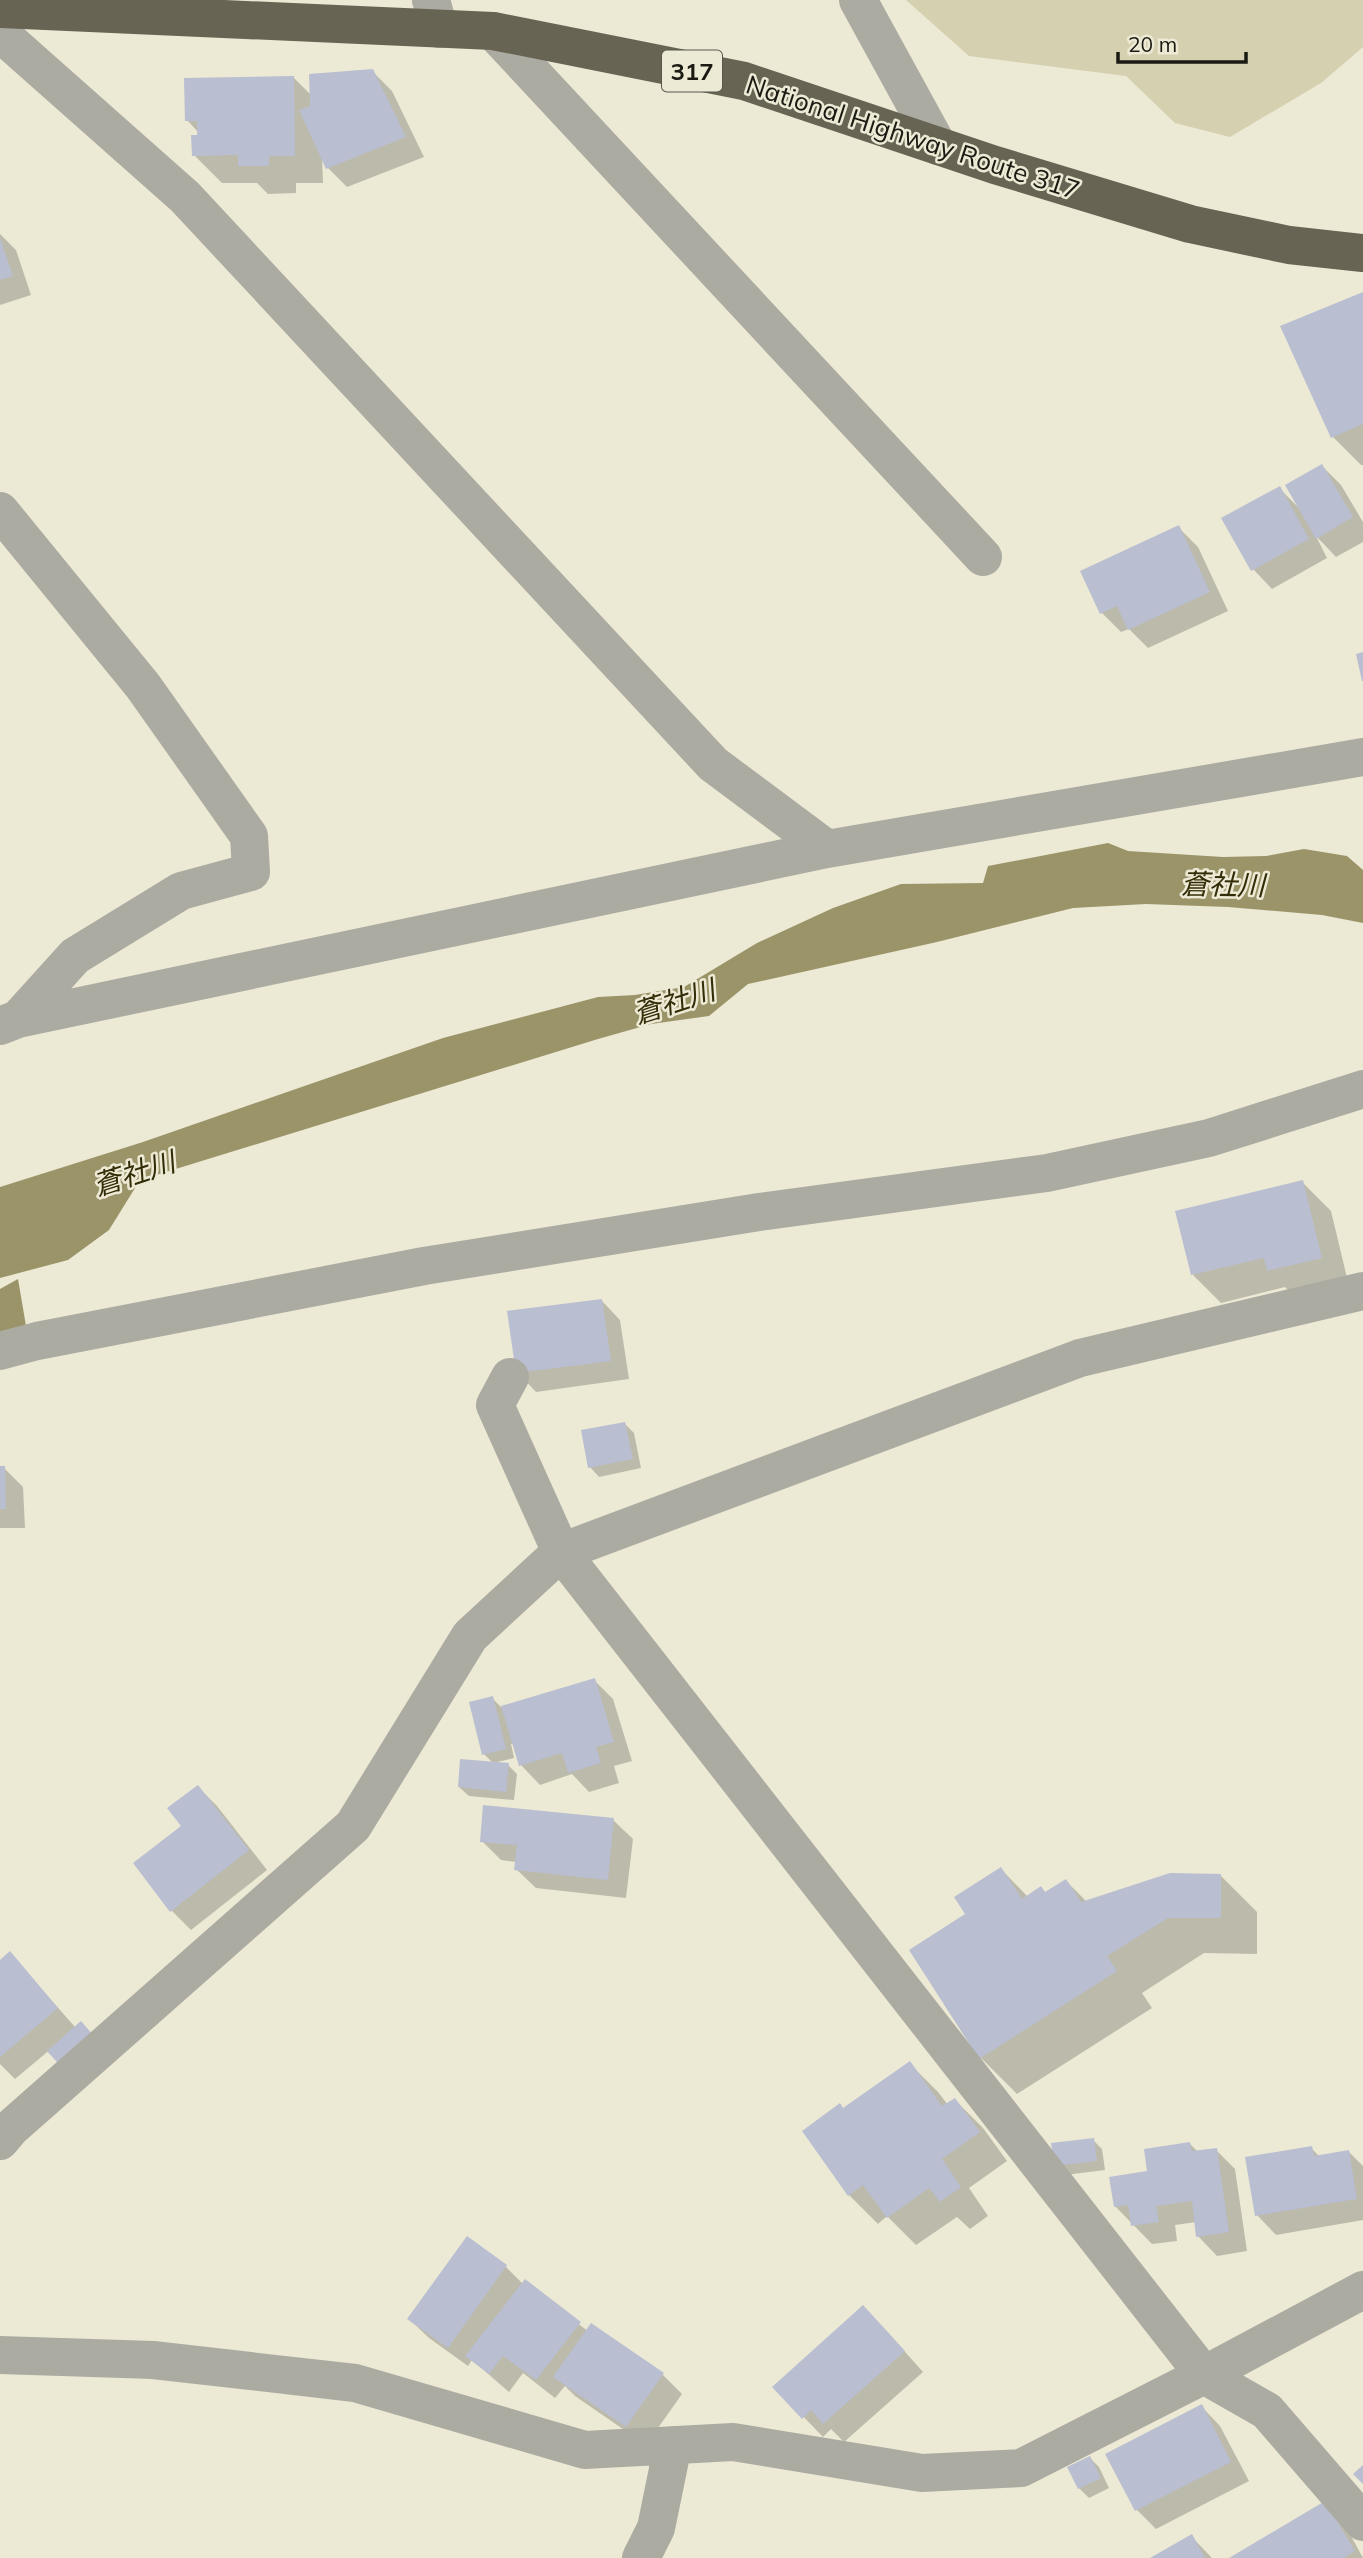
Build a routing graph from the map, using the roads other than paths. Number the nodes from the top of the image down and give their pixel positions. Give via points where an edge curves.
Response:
1 (858, 0) edge
2 (0, 9) edge
3 (435, 15) edge
4 (493, 31) junction
5 (0, 33) edge
6 (938, 146) junction
7 (1363, 253) edge
8 (0, 511) edge
9 (983, 557) dead end
10 (1363, 757) edge
11 (827, 849) junction
12 (9, 1022) edge
13 (1363, 1089) edge
14 (1363, 1291) edge
15 (0, 1351) edge
16 (510, 1377) dead end
17 (561, 1552) junction
18 (0, 2141) edge
19 (1363, 2290) edge
20 (0, 2355) edge
21 (1205, 2375) junction
22 (673, 2445) junction
23 (1363, 2522) edge
24 (641, 2558) edge

1 - 6 street
2 - 3 highway, National Highway Route 317 / 317
3 - 4 highway, National Highway Route 317 / 317
4 - 6 highway, National Highway Route 317 / 317 via 744,81
4 - 9 street
5 - 11 street via 186,197 713,764
6 - 7 highway, National Highway Route 317 / 317 via 1190,224
8 - 12 street via 143,686 249,836 251,872 181,891 75,956
10 - 11 street
11 - 12 street
13 - 15 street via 1209,1138 1047,1173 760,1212 424,1266
14 - 17 street via 1080,1358
16 - 17 street via 495,1405
17 - 18 street via 470,1636 353,1826
17 - 21 street
19 - 21 street
20 - 22 street via 153,2360 355,2383 585,2450
21 - 22 street via 1021,2468 922,2473 733,2442
21 - 23 street via 1267,2411
22 - 24 street via 656,2528

